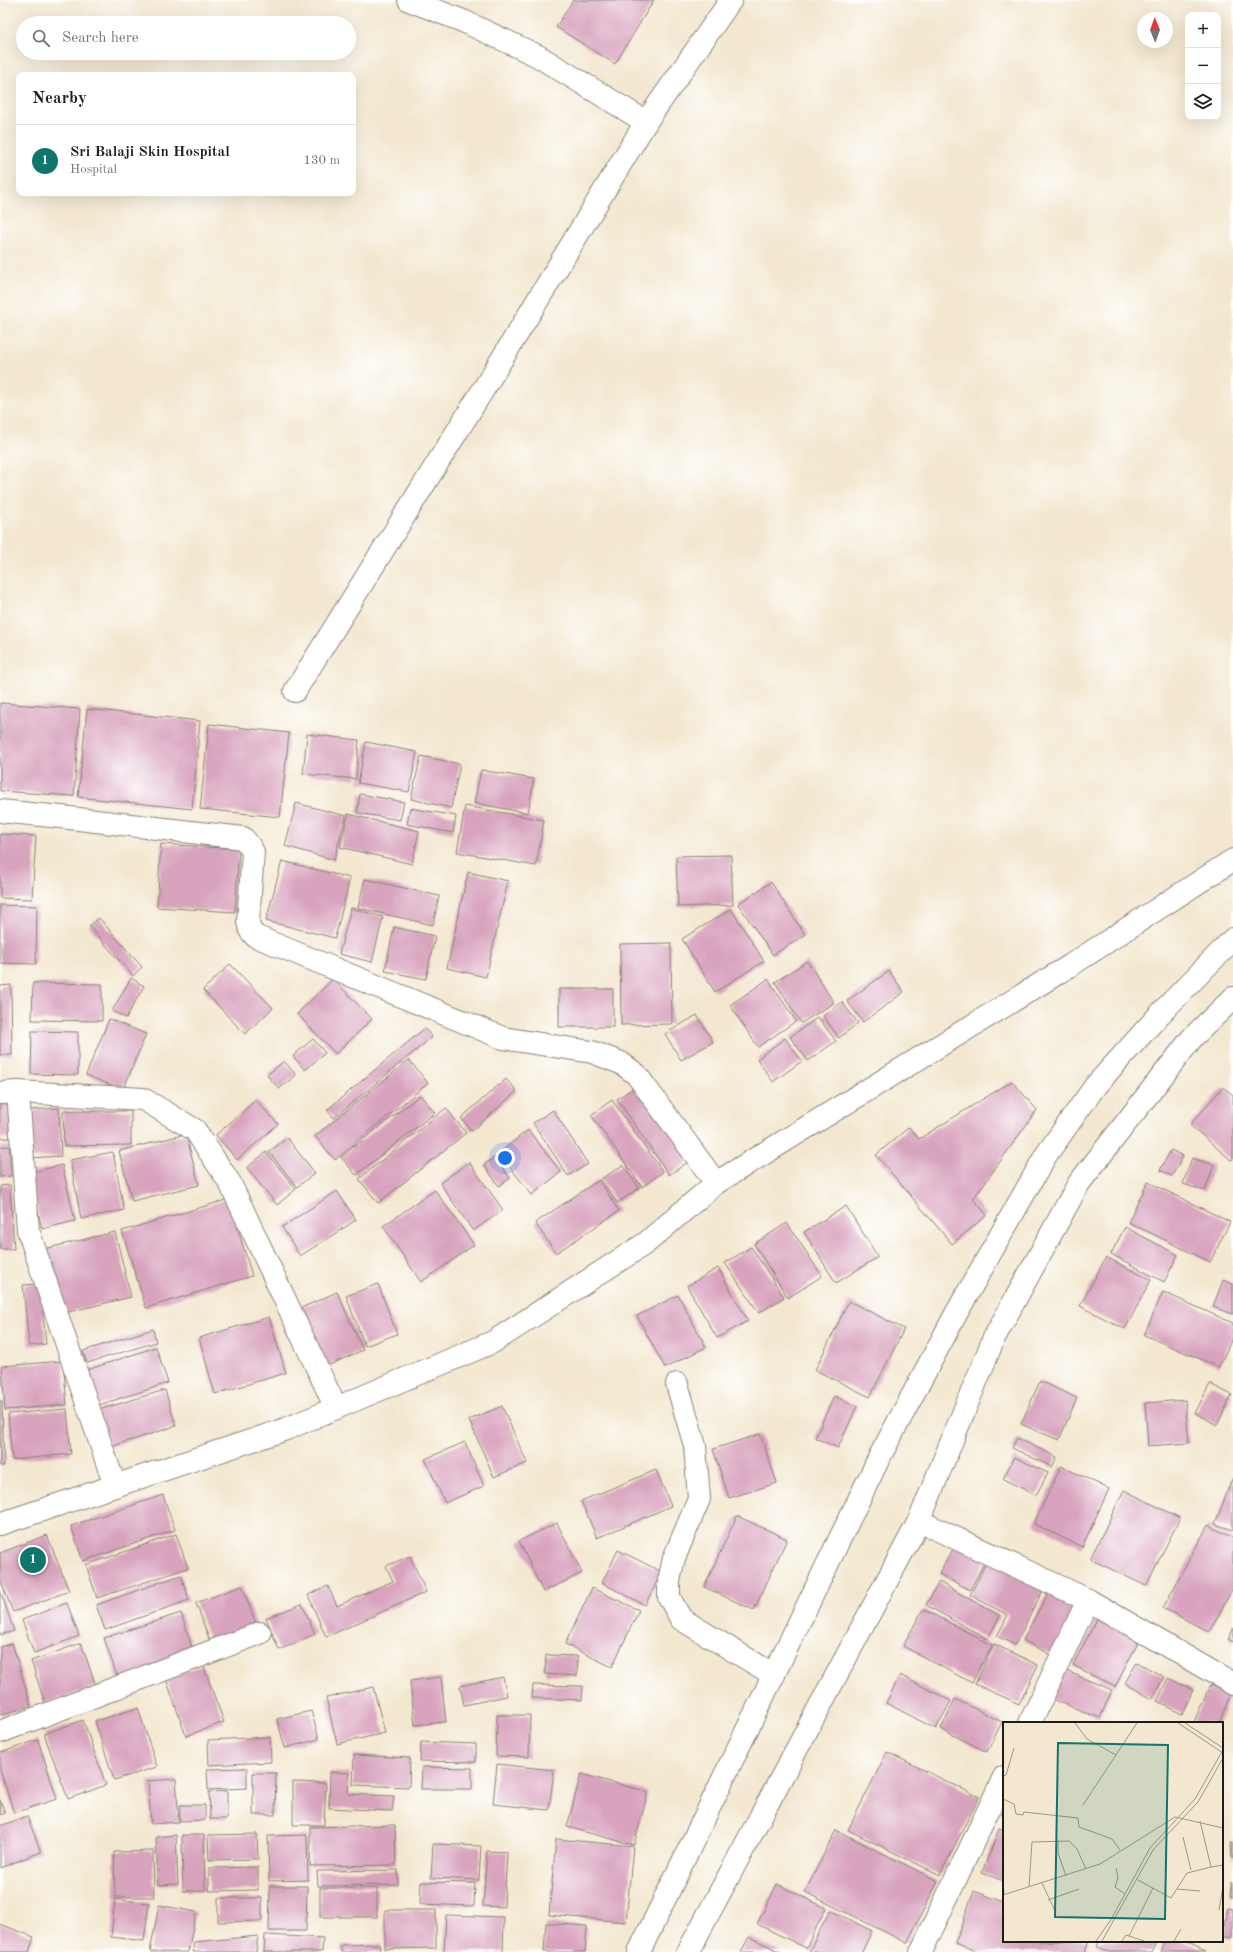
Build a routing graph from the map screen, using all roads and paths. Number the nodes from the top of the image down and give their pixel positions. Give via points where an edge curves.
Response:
1 (410, 0) edge
2 (731, 0) edge
3 (646, 122) junction
4 (295, 691) dead end
5 (0, 811) edge
6 (1233, 860) edge
7 (1233, 939) edge
8 (1233, 998) edge
9 (9, 1093) edge
10 (716, 1182) junction
11 (677, 1384) dead end
12 (336, 1408) junction
13 (116, 1486) junction
14 (919, 1520) junction
15 (0, 1524) edge
16 (1088, 1600) junction
17 (260, 1633) dead end
18 (774, 1675) junction
19 (1233, 1684) edge
20 (1030, 1722) edge
21 (0, 1732) edge
22 (1003, 1779) edge
23 (639, 1952) edge
24 (688, 1952) edge
25 (921, 1952) edge

1 - 3 main road via 463,21 538,56
2 - 3 main road
3 - 4 main road
5 - 10 main road via 243,838 253,852 248,922 255,936 502,1038 592,1052 621,1064 636,1074
6 - 10 main road via 1071,965
7 - 18 main road via 1096,1085 1046,1155 957,1312 880,1456
8 - 14 main road via 1192,1038 1079,1183 994,1338
9 - 12 main road via 142,1099 195,1130 230,1183
9 - 13 main road via 28,1230
10 - 12 main road via 646,1243 493,1342
11 - 18 main road via 695,1446 699,1499 674,1558 669,1597 681,1619
12 - 13 main road via 286,1429
13 - 15 main road
14 - 16 main road
14 - 24 main road
16 - 19 main road
16 - 20 main road
17 - 21 main road
18 - 23 main road
22 - 25 main road

